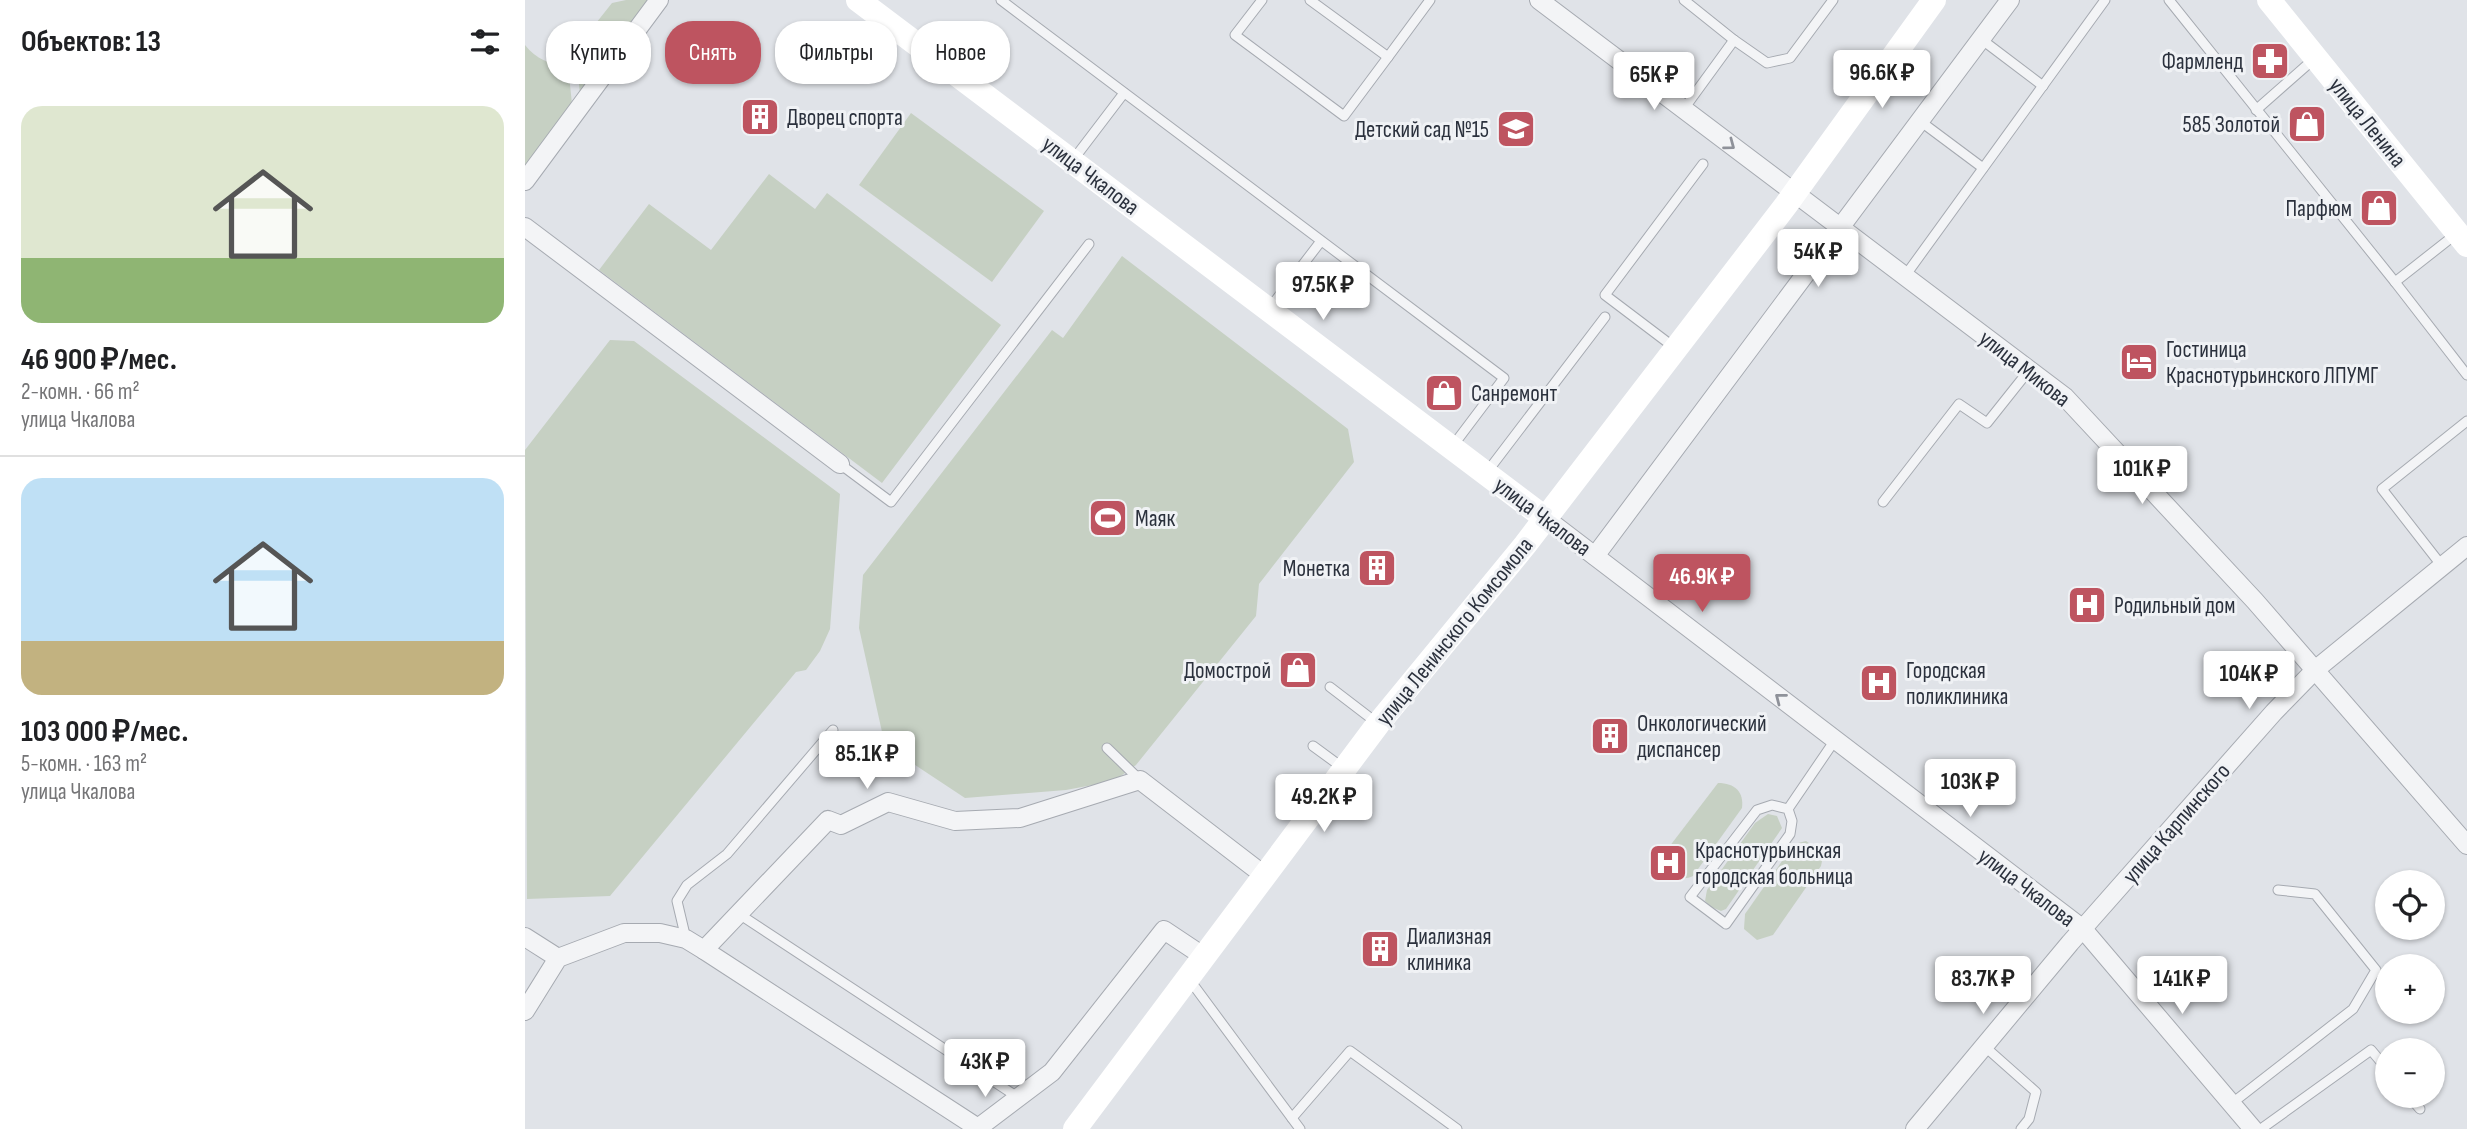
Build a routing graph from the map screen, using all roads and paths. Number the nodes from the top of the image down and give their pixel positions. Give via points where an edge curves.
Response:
1 (660, 0) edge
2 (1000, 0) edge
3 (1262, 0) edge
4 (1310, 0) edge
5 (1430, 0) edge
6 (1539, 0) edge
7 (1684, 0) edge
8 (1833, 0) edge
9 (1934, 0) edge
10 (2010, 0) edge
11 (2105, 0) edge
12 (2169, 0) edge
13 (2269, 0) edge
14 (864, 2) edge
15 (1981, 39) junction
16 (1734, 40) junction
17 (1388, 57) junction
18 (2315, 57) junction
19 (2043, 86) junction
20 (1124, 93) junction
21 (1683, 110) junction
22 (2256, 110) junction
23 (1920, 121) junction
24 (1072, 161) junction
25 (1703, 164) dead end
26 (1983, 168) junction
27 (525, 181) edge
28 (1794, 193) junction
29 (525, 227) edge
30 (1839, 228) junction
31 (2462, 239) edge
32 (1321, 241) junction
33 (1089, 244) dead end
34 (1904, 277) junction
35 (2395, 282) junction
36 (1269, 310) junction
37 (1605, 317) dead end
38 (1676, 349) junction
39 (2030, 369) junction
40 (2467, 375) edge
41 (2467, 421) edge
42 (1452, 447) junction
43 (840, 464) joint
44 (1486, 473) junction
45 (1883, 502) dead end
46 (1545, 519) junction
47 (2467, 546) edge
48 (1595, 555) junction
49 (2442, 566) junction
50 (2315, 670) junction
51 (1331, 687) dead end
52 (1378, 724) junction
53 (833, 730) dead end
54 (1835, 740) junction
55 (1313, 746) dead end
56 (1107, 748) dead end
57 (1344, 769) junction
58 (1140, 780) junction
59 (1788, 809) junction
60 (2467, 845) edge
61 (1265, 876) junction
62 (2278, 890) dead end
63 (739, 914) junction
64 (2083, 929) junction
65 (525, 937) edge
66 (687, 939) junction
67 (704, 950) junction
68 (1203, 956) junction
69 (558, 958) junction
70 (1188, 977) junction
71 (525, 1011) edge
72 (1983, 1045) junction
73 (2375, 1055) edge
74 (1019, 1098) junction
75 (2231, 1104) junction
76 (1292, 1118) junction
77 (1075, 1129) edge
78 (1300, 1129) edge
79 (1457, 1129) edge
80 (1915, 1129) edge
81 (2021, 1129) edge
82 (2253, 1129) edge
83 (2261, 1129) edge

1 - 27 street
2 - 20 lane
3 - 17 lane via 1235,35 1344,116
4 - 17 lane
5 - 17 lane
6 - 21 street, улица Микова
7 - 16 lane
8 - 16 lane via 1790,58 1767,63
9 - 28 main road, улица Ленинского Комсомола
10 - 15 street
11 - 19 lane
12 - 22 lane
13 - 18 main road, улица Ленина
14 - 24 main road, улица Чкалова
15 - 19 lane
15 - 23 street
16 - 21 lane
18 - 22 lane
18 - 31 main road, улица Ленина
19 - 26 lane
20 - 24 lane
20 - 32 lane
21 -> 28 street, улица Микова
22 - 35 lane
23 - 26 lane
23 - 30 street
24 - 36 main road, улица Чкалова
25 - 38 lane via 1605,295
26 - 34 lane
28 - 30 street, улица Микова
28 - 38 main road, улица Ленинского Комсомола
29 - 43 street
30 - 34 street, улица Микова
30 - 48 street
31 - 35 lane
32 - 36 lane
32 - 42 lane via 1504,378
33 - 43 lane via 891,502
34 - 39 street, улица Микова
35 - 40 lane
36 - 42 main road, улица Чкалова
37 - 44 lane
38 - 46 main road, улица Ленинского Комсомола
39 - 45 lane via 1987,423 1959,404
39 - 50 street, улица Микова via 2065,397 2172,510
41 - 49 lane via 2382,489
42 - 44 main road, улица Чкалова
44 - 46 main road, улица Чкалова
46 - 48 street, улица Чкалова
46 - 52 main road, улица Ленинского Комсомола
47 - 49 street, улица Карпинского
54 -> 48 street, улица Чкалова
49 - 50 street, улица Карпинского
50 - 60 street, улица Микова
50 - 64 street, улица Карпинского
51 - 52 lane
52 - 57 main road, улица Ленинского Комсомола
53 - 66 lane via 727,854 687,885 677,901
54 - 59 lane
54 - 64 street, улица Чкалова
55 - 57 lane
56 - 58 lane
57 - 61 main road, улица Ленинского Комсомола
58 - 61 street
58 - 63 street via 1020,818 955,821 888,802 842,825 828,820
59 - 59 lane via 1772,805 1757,810 1690,897 1726,924 1790,834
61 - 68 main road, улица Ленинского Комсомола
62 - 75 lane via 2315,894 2376,970 2353,1009
63 - 67 street
63 - 74 lane
64 - 72 street, улица Карпинского
64 - 75 street, улица Чкалова
65 - 69 street
66 - 67 street
66 - 69 street via 624,933
67 - 74 street via 978,1128
68 - 70 main road, улица Ленинского Комсомола
68 - 74 street via 1164,930 1052,1072
69 - 71 street
70 - 76 lane
70 - 77 main road, улица Ленинского Комсомола
72 - 80 street, улица Карпинского
72 - 81 lane via 2036,1091 2029,1119
73 - 83 lane via 2371,1050
75 - 82 street, улица Чкалова
76 - 78 lane
76 - 79 lane via 1350,1051

